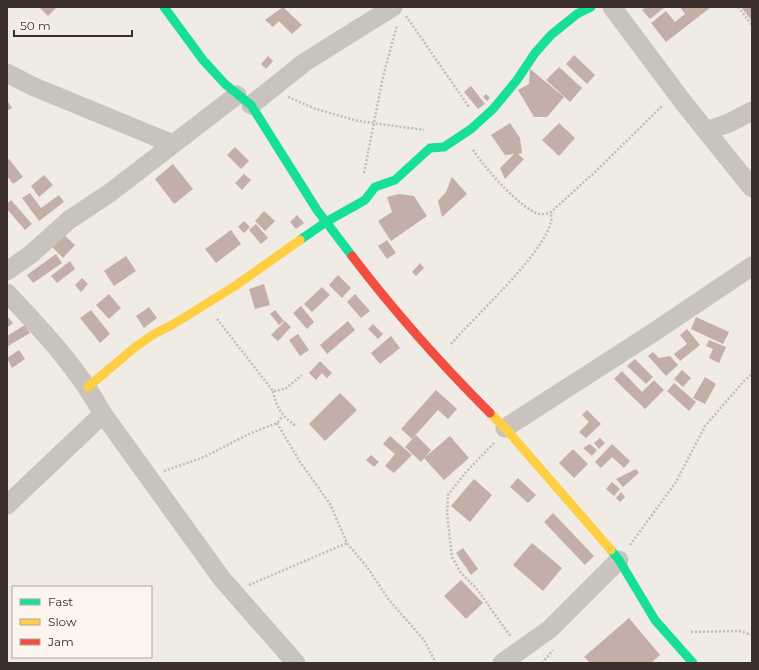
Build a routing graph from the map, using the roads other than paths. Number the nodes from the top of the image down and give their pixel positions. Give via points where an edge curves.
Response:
1 (164, 7) edge
2 (591, 7) edge
3 (612, 7) edge
4 (398, 15) edge
5 (7, 73) edge
6 (244, 100) junction
7 (752, 111) edge
8 (706, 131) junction
9 (173, 144) junction
10 (752, 188) edge
11 (326, 222) junction
12 (752, 266) edge
13 (7, 271) edge
14 (7, 292) edge
15 (88, 387) junction
16 (103, 414) junction
17 (505, 428) junction
18 (7, 505) edge
19 (619, 560) junction
20 (296, 663) edge
21 (502, 663) edge
22 (693, 663) edge

1 - 6 street via 193,50
2 - 11 street via 577,14 551,35 497,104 462,135 444,147 430,148 395,180 375,187 365,200
3 - 8 street
4 - 6 street via 305,62 270,89
5 - 9 street via 32,86
6 - 9 street
6 - 11 street
7 - 8 street
8 - 10 street
9 - 13 street via 111,192 69,220 30,255
11 - 15 street via 206,304 154,334
11 - 17 street via 376,287 463,386
12 - 17 street
14 - 15 street via 53,342
15 - 16 street
16 - 18 street
16 - 20 street via 234,592
17 - 19 street
19 - 21 street via 550,629
19 - 22 street via 654,620

